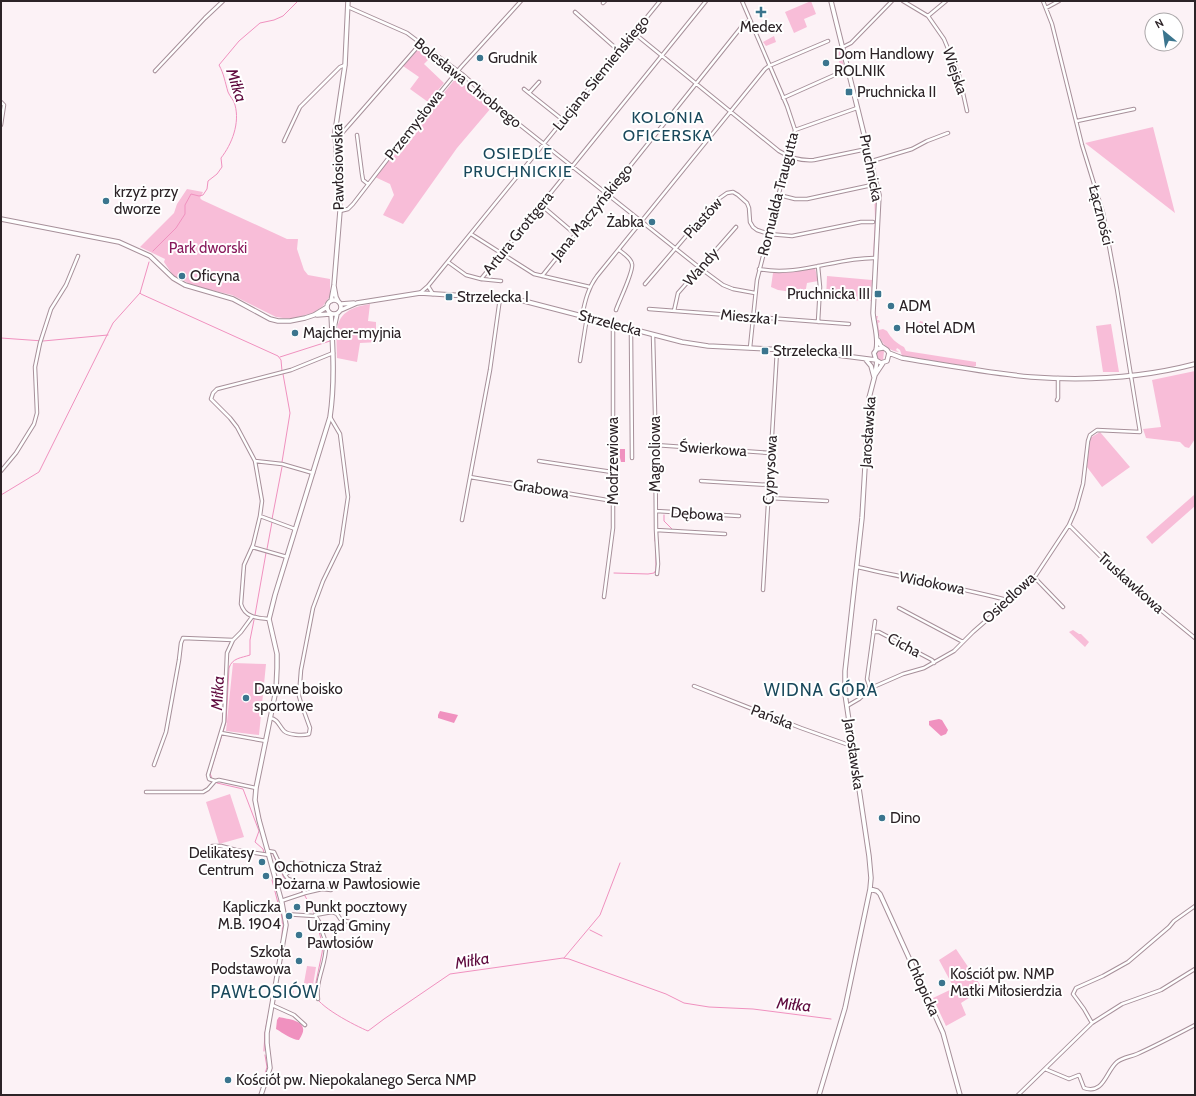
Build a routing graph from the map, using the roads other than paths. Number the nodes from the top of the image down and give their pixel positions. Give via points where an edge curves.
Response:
1 (223, 1) edge
2 (348, 1) edge
3 (521, 1) edge
4 (660, 1) edge
5 (706, 1) edge
6 (742, 1) edge
7 (831, 1) edge
8 (892, 1) edge
9 (903, 1) edge
10 (946, 1) edge
11 (1043, 1) edge
12 (1059, 1) edge
13 (348, 7) junction
14 (1046, 8) junction
15 (575, 12) dead end
16 (928, 16) junction
17 (750, 20) junction
18 (634, 33) junction
19 (828, 41) dead end
20 (422, 44) junction
21 (842, 47) junction
22 (619, 51) junction
23 (662, 56) junction
24 (345, 65) junction
25 (769, 66) junction
26 (848, 69) junction
27 (155, 71) dead end
28 (457, 71) junction
29 (539, 82) dead end
30 (696, 84) junction
31 (524, 89) dead end
32 (529, 93) junction
33 (783, 98) junction
34 (1, 102) edge
35 (858, 108) junction
36 (1134, 109) dead end
37 (967, 111) dead end
38 (731, 112) junction
39 (563, 120) junction
40 (1076, 121) junction
41 (1, 125) edge
42 (795, 130) junction
43 (948, 133) dead end
44 (357, 135) dead end
45 (284, 141) dead end
46 (335, 141) junction
47 (543, 143) junction
48 (862, 150) dead end
49 (789, 157) junction
50 (872, 161) junction
51 (572, 166) junction
52 (368, 184) junction
53 (872, 185) dead end
54 (606, 194) junction
55 (779, 195) junction
56 (541, 205) junction
57 (340, 211) junction
58 (1, 219) edge
59 (642, 221) junction
60 (873, 222) dead end
61 (736, 226) dead end
62 (471, 234) junction
63 (575, 234) junction
64 (769, 234) junction
65 (676, 249) junction
66 (619, 250) junction
67 (502, 254) junction
68 (78, 256) dead end
69 (876, 258) junction
70 (448, 262) junction
71 (818, 266) junction
72 (700, 268) junction
73 (759, 269) junction
74 (542, 276) junction
75 (481, 279) junction
76 (500, 281) dead end
77 (645, 284) dead end
78 (334, 285) junction
79 (428, 286) junction
80 (590, 287) junction
81 (420, 293) junction
82 (755, 293) junction
83 (433, 294) junction
84 (500, 298) junction
85 (331, 301) junction
86 (339, 302) junction
87 (358, 304) junction
88 (327, 307) junction
89 (649, 309) dead end
90 (341, 310) junction
91 (616, 310) dead end
92 (674, 311) junction
93 (331, 314) junction
94 (337, 314) junction
95 (314, 315) junction
96 (582, 316) junction
97 (587, 317) junction
98 (753, 317) junction
99 (818, 322) junction
100 (849, 324) dead end
101 (613, 325) junction
102 (633, 330) junction
103 (333, 331) junction
104 (653, 334) junction
105 (877, 339) junction
106 (750, 348) junction
107 (883, 348) junction
108 (778, 350) junction
109 (875, 352) junction
110 (333, 353) junction
111 (889, 353) junction
112 (863, 358) junction
113 (900, 358) junction
114 (580, 361) dead end
115 (876, 361) junction
116 (887, 361) junction
117 (883, 363) junction
118 (1195, 364) edge
119 (874, 376) junction
120 (1132, 376) junction
121 (1058, 378) junction
122 (1057, 400) dead end
123 (330, 417) junction
124 (1097, 430) joint
125 (655, 445) junction
126 (771, 453) junction
127 (632, 458) dead end
128 (255, 460) junction
129 (539, 460) dead end
130 (1, 471) edge
131 (313, 472) junction
132 (612, 472) junction
133 (470, 477) junction
134 (701, 481) dead end
135 (770, 485) junction
136 (769, 498) junction
137 (613, 500) junction
138 (827, 501) dead end
139 (656, 511) junction
140 (260, 516) junction
141 (739, 516) dead end
142 (462, 520) dead end
143 (1069, 525) junction
144 (295, 529) junction
145 (656, 530) junction
146 (725, 534) dead end
147 (252, 548) junction
148 (287, 557) junction
149 (857, 568) junction
150 (657, 574) dead end
151 (1034, 577) junction
152 (763, 590) dead end
153 (604, 597) dead end
154 (1007, 602) junction
155 (1063, 607) dead end
156 (899, 608) dead end
157 (252, 617) junction
158 (269, 619) junction
159 (874, 621) dead end
160 (873, 632) junction
161 (1195, 638) edge
162 (233, 640) junction
163 (963, 642) junction
164 (934, 663) junction
165 (694, 686) dead end
166 (870, 689) junction
167 (847, 706) junction
168 (270, 718) junction
169 (222, 733) junction
170 (266, 741) junction
171 (852, 743) junction
172 (154, 764) dead end
173 (215, 781) junction
174 (256, 788) junction
175 (146, 792) dead end
176 (212, 846) dead end
177 (268, 853) junction
178 (331, 867) dead end
179 (285, 875) junction
180 (870, 889) junction
181 (331, 890) dead end
182 (305, 893) junction
183 (281, 901) junction
184 (1195, 906) edge
185 (284, 914) junction
186 (314, 916) junction
187 (364, 925) dead end
188 (1195, 969) edge
189 (318, 999) dead end
190 (272, 1005) junction
191 (1092, 1023) junction
192 (305, 1025) dead end
193 (1195, 1025) edge
194 (1046, 1069) junction
195 (261, 1095) edge
196 (819, 1095) edge
197 (960, 1095) edge
198 (1018, 1095) edge

1 - 27 street
2 - 13 street, Pawłosiowska
3 - 28 street, Przemysłowa
4 - 18 street, Lucjana Siemieńskiego
5 - 23 street, Artura Grottgera
6 - 17 street, Romualda Traugutta
7 - 21 street, Pruchnicka
8 - 21 street via 851,43
9 - 16 street, Wiejska
10 - 16 street
11 - 14 street, Łączności
12 - 14 street
13 - 20 street, Bolesława Chrobrego via 395,27
13 - 24 street, Pawłosiowska
14 - 40 street, Łączności
15 - 22 street
16 - 37 street, Wiejska via 944,39 954,60
17 - 25 street, Romualda Traugutta
17 - 30 street, Jana Mączyńskiego via 743,25
18 - 22 street, Lucjana Siemieńskiego
18 - 23 street
19 - 25 street
20 - 28 street, Bolesława Chrobrego
20 - 46 street
21 - 26 street, Pruchnicka
22 - 39 street, Lucjana Siemieńskiego
23 - 30 street
23 - 51 street, Artura Grottgera
24 - 45 street via 300,107
24 - 46 street, Pawłosiowska
25 - 33 street, Romualda Traugutta
25 - 38 street
26 - 33 street
26 - 35 street, Pruchnicka
28 - 47 street, Bolesława Chrobrego
28 - 52 street, Przemysłowa
29 - 32 street
30 - 38 street
30 - 54 street, Jana Mączyńskiego
31 - 32 street
32 - 39 street
33 - 42 street, Romualda Traugutta
34 - 41 street via 4,105
35 - 42 street
35 - 50 street, Pruchnicka
36 - 40 street
38 - 49 street
38 - 59 street
39 - 47 street, Lucjana Siemieńskiego
40 - 120 street, Łączności via 1103,213
42 - 49 street, Romualda Traugutta
43 - 50 street via 912,149
44 - 52 street via 363,180
46 - 57 street, Pawłosiowska
47 - 51 street, Bolesława Chrobrego
47 - 62 street, Lucjana Siemieńskiego
48 - 49 street via 814,160
49 - 55 street, Romualda Traugutta
50 - 69 street, Pruchnicka via 879,194
51 - 54 street, Bolesława Chrobrego
51 - 56 street, Artura Grottgera
52 - 57 street, Przemysłowa via 348,209
53 - 55 street via 807,199
54 - 59 street, Bolesława Chrobrego
54 - 63 street, Jana Mączyńskiego
55 - 64 street, Romualda Traugutta
56 - 63 street
56 - 67 street, Artura Grottgera
57 - 78 street, Pawłosiowska
58 - 95 street via 119,242 150,256 173,278 185,285 233,299 270,319 290,322
59 - 65 street, Bolesława Chrobrego
59 - 66 street
60 - 64 street, Piastów via 861,222 792,236
61 - 72 street, Wandy
62 - 67 street
62 - 70 street, Lucjana Siemieńskiego
63 - 74 street, Jana Mączyńskiego
64 - 65 street, Piastów via 753,227 749,208 743,198 734,192 727,193 717,200
64 - 73 street, Romualda Traugutta
65 - 72 street, Bolesława Chrobrego
65 - 77 street, Piastów
66 - 80 street
66 - 91 street via 630,259 632,268
67 - 74 street via 534,274
67 - 75 street, Artura Grottgera
68 - 130 street via 66,285 51,309 40,343 35,368 37,414 34,424
69 - 71 street
69 - 105 street, Pruchnicka via 874,315
70 - 75 street, Artura Grottgera via 463,274
70 - 79 street, Lucjana Siemieńskiego
71 - 73 street via 782,272
71 - 99 street
72 - 82 street, Bolesława Chrobrego via 723,285
72 - 92 street, Wandy via 678,293
73 - 82 street, Romualda Traugutta
74 - 80 street
75 - 76 street, Artura Grottgera
78 - 85 street, Pawłosiowska
78 - 86 street, Pawłosiowska
79 - 81 street, Lucjana Siemieńskiego
79 - 83 street
80 - 96 street
81 - 83 street, Strzelecka
81 - 87 street, Strzelecka
82 - 98 street, Romualda Traugutta
83 - 84 street, Strzelecka
84 - 96 street, Strzelecka via 524,301
84 - 133 street via 490,370
85 - 86 street
85 - 88 street
86 - 87 street, Strzelecka
86 - 90 street
87 - 90 street, Strzelecka
88 - 93 street
88 - 95 street
89 - 92 street, Mieszka I
90 - 94 street
92 - 98 street, Mieszka I
93 - 94 street
93 - 95 street
93 - 103 street
94 - 103 street
96 - 97 street, Strzelecka
97 - 101 street, Strzelecka
97 - 114 street
98 - 99 street, Mieszka I
98 - 106 street, Romualda Traugutta
99 - 100 street, Mieszka I
101 - 102 street, Strzelecka
101 - 132 street, Modrzewiowa
102 - 104 street, Strzelecka
102 - 127 street
103 - 110 street
104 - 106 street, Strzelecka via 708,346
104 - 125 street, Magnoliowa
105 - 107 street, Pruchnicka
105 - 109 street, Pruchnicka
106 - 108 street, Strzelecka
107 - 109 street
107 - 111 street
108 - 112 street, Strzelecka
108 - 126 street, Cyprysowa
109 - 112 street
109 - 115 street
110 - 123 street via 333,396
110 - 128 street via 291,370 217,389 213,393 211,399 237,427
111 - 113 street
111 - 116 street
112 - 115 street, Strzelecka
112 - 119 street
113 - 116 street
113 - 121 street via 1017,375
115 - 117 street
115 - 119 street, Jarosławska
116 - 117 street
117 - 119 street, Jarosławska
118 - 120 street
119 - 149 street, Jarosławska via 869,398
120 - 121 street
120 - 124 street, Łączności via 1140,432
121 - 122 street
123 - 131 street
123 - 168 street via 340,434 348,497 341,544 313,608 301,670 300,703 310,732 305,735 284,732 273,718
124 - 143 street, Osiedlowa via 1092,432 1089,438 1080,498
125 - 126 street, Świerkowa
125 - 139 street, Magnoliowa
126 - 135 street, Cyprysowa
128 - 131 street
128 - 140 street via 262,502
129 - 132 street
131 - 144 street
132 - 137 street, Modrzewiowa
133 - 137 street, Grabowa
133 - 142 street
134 - 135 street
135 - 136 street, Cyprysowa
136 - 138 street
136 - 152 street, Cyprysowa
137 - 153 street, Modrzewiowa via 613,528
139 - 141 street, Dębowa
139 - 145 street, Magnoliowa
140 - 144 street
140 - 147 street
143 - 151 street, Osiedlowa
143 - 161 street, Truskawkowa via 1123,579
144 - 148 street
145 - 146 street
145 - 150 street, Magnoliowa
147 - 148 street
147 - 157 street via 244,565 242,604 243,609
148 - 158 street
149 - 154 street, Widokowa via 966,590
149 - 167 street, Jarosławska via 845,671
151 - 154 street, Osiedlowa
151 - 155 street
154 - 163 street, Osiedlowa
156 - 163 street
157 - 158 street
157 - 162 street
158 - 168 street via 277,654 276,690
159 - 160 street, Cicha
160 - 164 street, Cicha via 885,635
160 - 166 street, Cicha via 867,679
162 - 169 street via 227,653
162 - 172 street via 183,638 166,732
163 - 164 street, Osiedlowa via 954,651
164 - 166 street, Osiedlowa via 884,681
165 - 171 street, Pańska via 801,728 846,744
166 - 167 street, Osiedlowa
167 - 171 street, Jarosławska
168 - 170 street
169 - 170 street
169 - 173 street via 208,775 209,779
170 - 174 street
171 - 180 street, Jarosławska via 869,856
173 - 174 street
173 - 175 street via 203,792
174 - 177 street via 255,800
176 - 177 street
177 - 179 street via 274,852
177 - 183 street
178 - 179 street via 312,867 301,863
179 - 182 street via 297,882
180 - 196 street, Jarosławska via 845,1008
180 - 197 street, Chłopicka via 881,895 934,1011 943,1033
181 - 182 street via 322,889
182 - 183 street
183 - 185 street
184 - 191 street via 1128,962 1076,988 1074,994
185 - 186 street
185 - 190 street via 285,931
186 - 187 street via 332,912 341,920
186 - 189 street via 318,919 326,944 317,991
188 - 191 street via 1161,990 1122,1004
190 - 192 street via 295,1016
190 - 195 street via 267,1039 270,1068
191 - 194 street
193 - 194 street via 1119,1060 1102,1084 1089,1090 1084,1088 1079,1075 1069,1079
194 - 198 street

